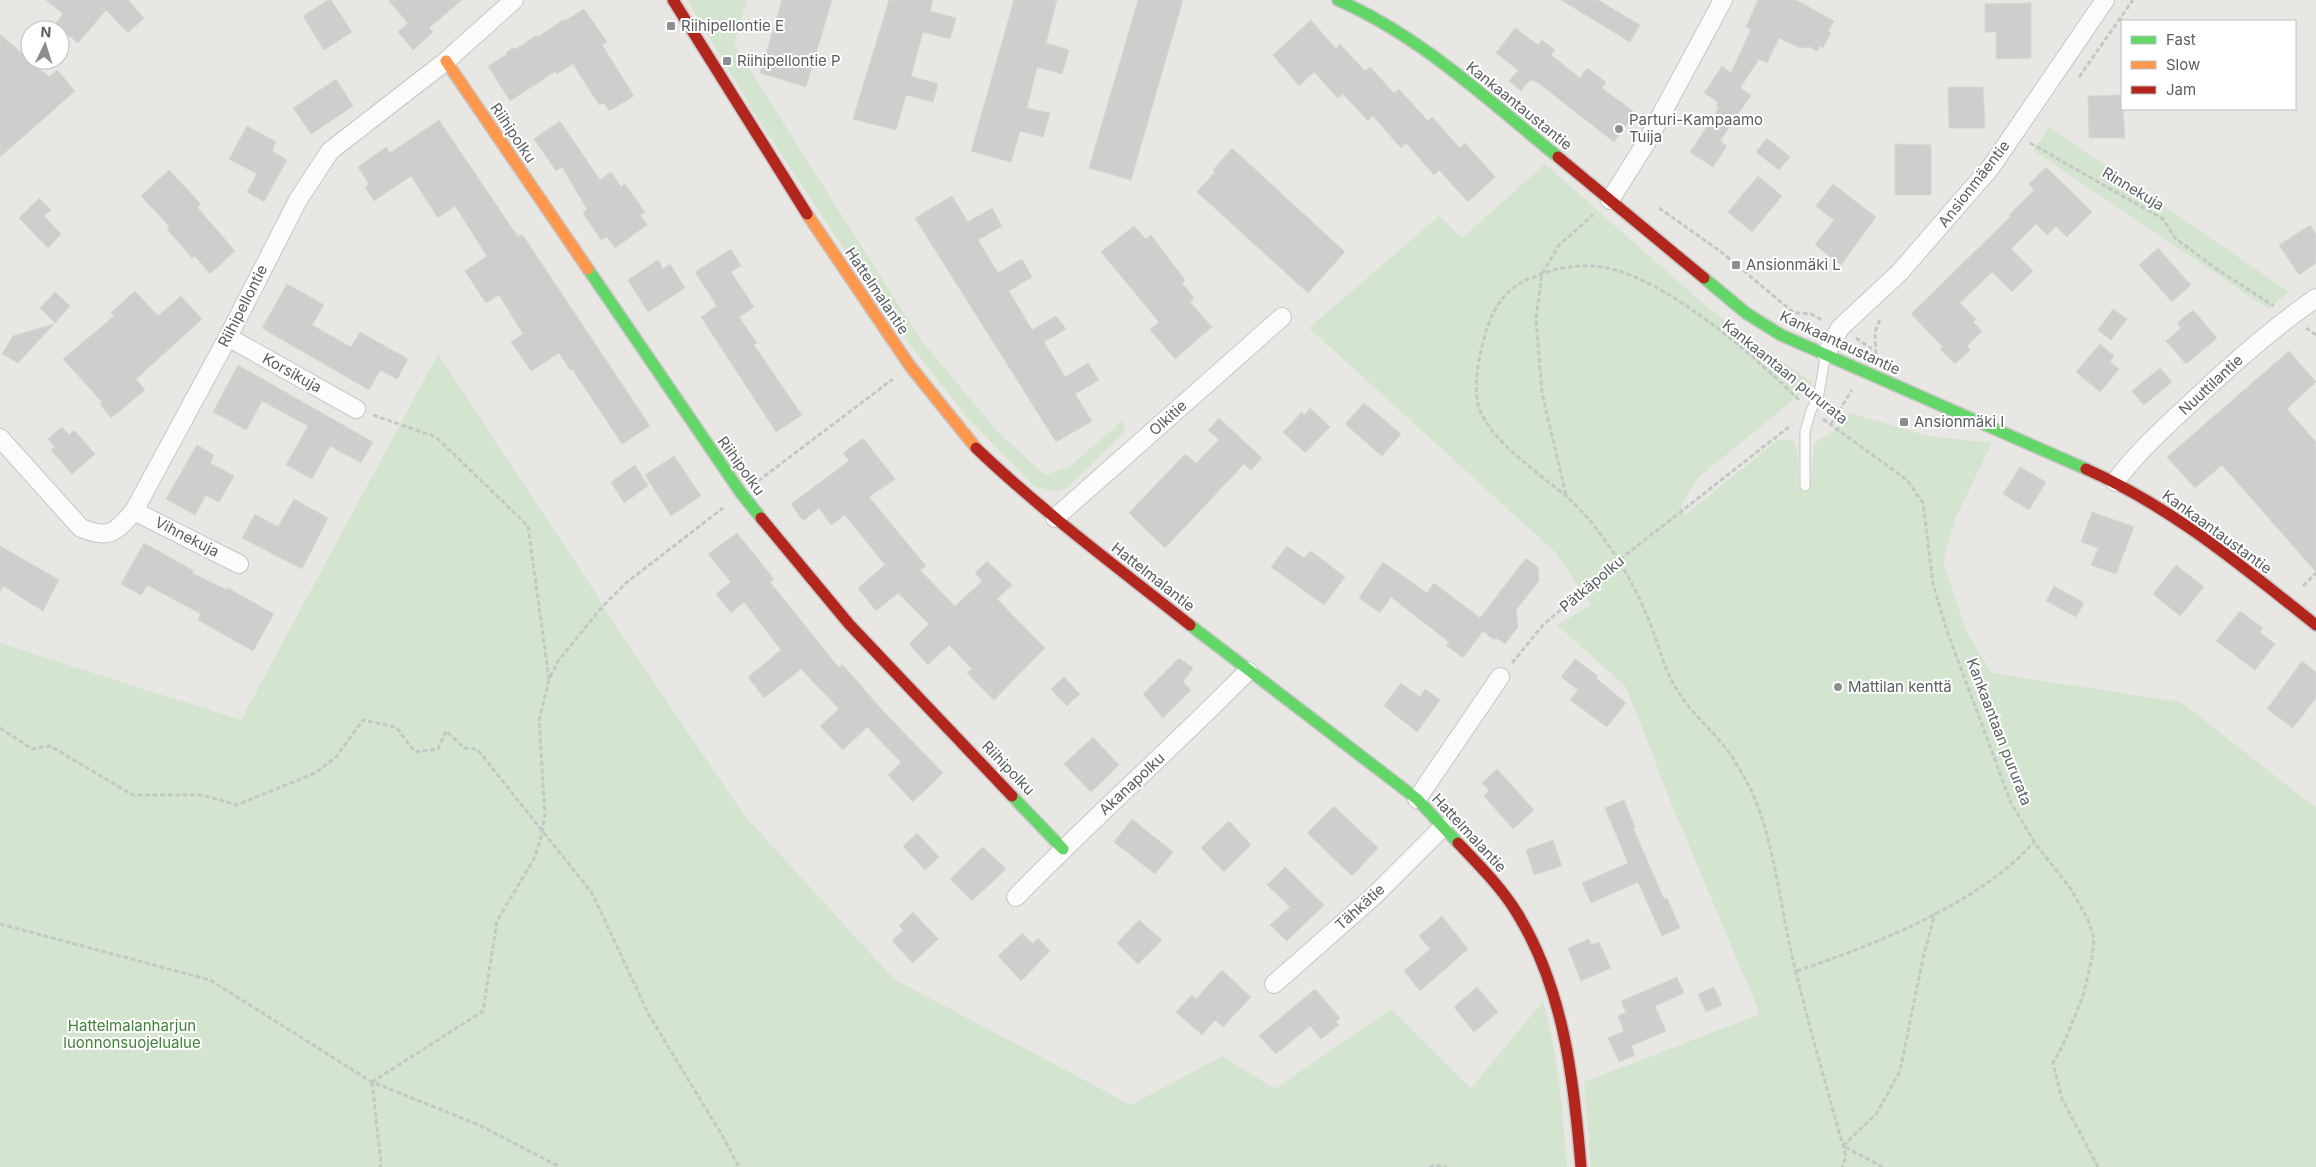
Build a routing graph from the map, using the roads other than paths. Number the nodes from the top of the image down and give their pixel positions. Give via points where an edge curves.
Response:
1 (514, 0) edge
2 (673, 0) edge
3 (1338, 0) edge
4 (1723, 0) edge
5 (2105, 0) edge
6 (1371, 6) edge
7 (446, 61) junction
8 (1610, 200) junction
9 (2316, 298) edge
10 (1282, 317) dead end
11 (228, 337) junction
12 (1826, 354) junction
13 (356, 409) road end
14 (0, 438) edge
15 (2115, 482) junction
16 (1806, 486) dead end
17 (134, 511) junction
18 (1055, 518) junction
19 (239, 564) dead end
20 (2316, 625) edge
21 (1248, 671) junction
22 (1500, 677) road end
23 (1417, 799) junction
24 (1443, 827) junction
25 (1063, 848) junction
26 (1016, 897) dead end
27 (1274, 984) dead end
28 (1581, 1167) edge

1 - 7 street, Riihipellontie
2 - 18 street, Hattelmalantie via 796,198 910,366 969,441
3 - 6 street, Kankaantaustantie
4 - 8 street via 1646,143
5 - 12 street, Ansionmäentie via 1991,167 1900,272 1840,328
6 - 8 street, Kankaantaustantie
7 - 11 street, Riihipellontie via 330,151 298,200
7 - 25 street, Riihipolku via 742,494 850,624
8 - 12 street, Kankaantaustantie via 1746,313 1781,335
9 - 15 street, Nuuttilantie via 2246,352 2164,428
10 - 18 street, Olkitie
11 - 13 street, Korsikuja
11 - 17 street, Riihipellontie
12 - 15 street, Kankaantaustantie
12 - 16 lane via 1819,394 1806,431
14 - 17 street, Riihipellontie via 81,528 98,535 117,530
15 - 20 street, Kankaantaustantie via 2224,551
17 - 19 street, Vihnekuja
18 - 21 street, Hattelmalantie
21 - 23 street, Hattelmalantie
21 - 25 street, Akanapolku via 1201,720
22 - 23 street
23 - 24 street, Hattelmalantie
24 - 27 street, Tähkätie via 1375,894
24 - 28 street, Hattelmalantie via 1487,873 1516,914 1547,976 1564,1032 1575,1095
25 - 26 street, Akanapolku

